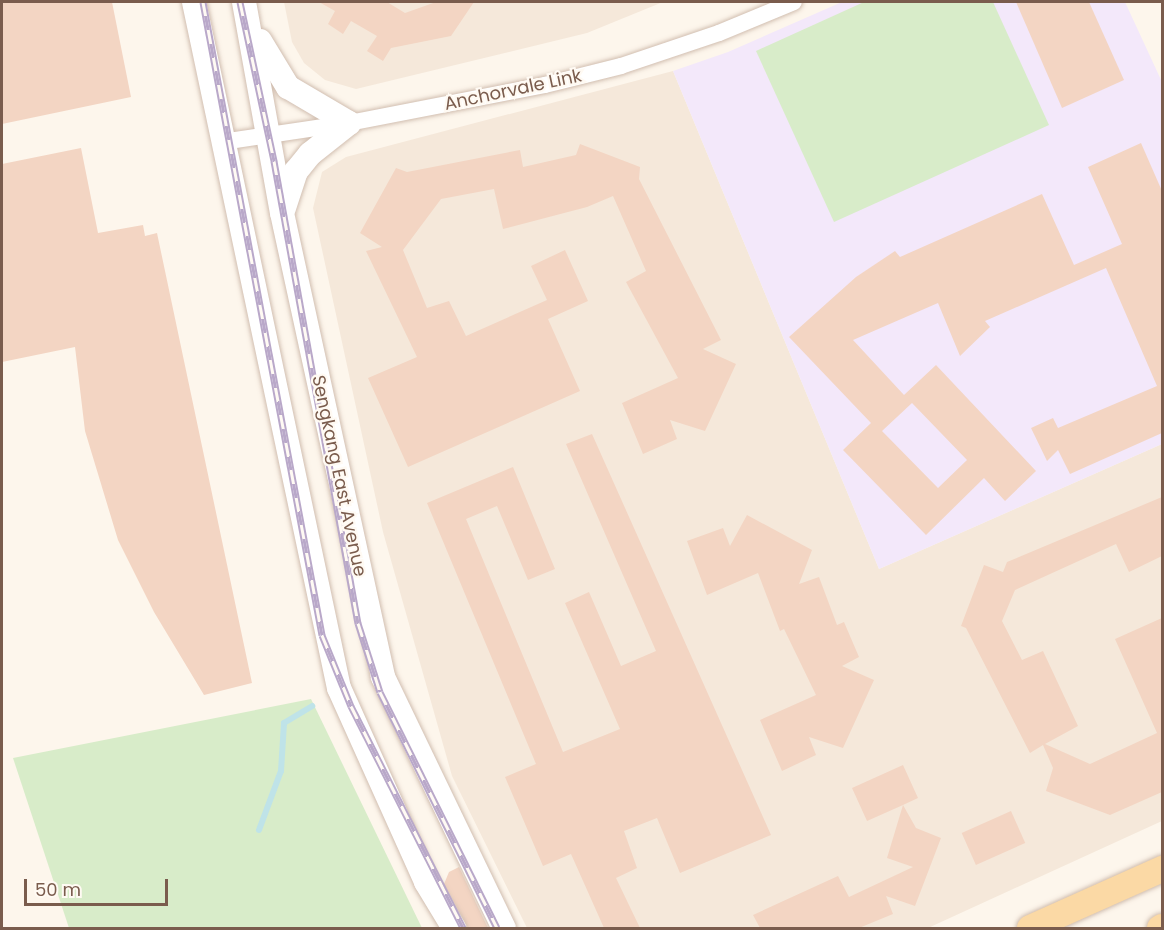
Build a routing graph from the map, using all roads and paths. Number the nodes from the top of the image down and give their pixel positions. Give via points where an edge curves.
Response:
1 (194, 2) edge
2 (794, 2) edge
3 (245, 8) edge
4 (349, 123) junction
5 (269, 134) junction
6 (222, 142) junction
7 (282, 213) junction
8 (1162, 869) edge
9 (454, 928) edge
10 (504, 928) edge
11 (1030, 928) edge

1 - 6 main road
2 - 4 street, Anchorvale Link via 719,33 621,66 545,85
3 - 4 main road via 273,67 288,87
3 - 5 main road, Sengkang East Avenue
4 - 5 street, Anchorvale Link
4 - 7 main road via 310,154 296,171
5 - 6 street, Anchorvale Link
5 - 7 main road, Sengkang East Avenue
6 - 9 main road via 339,688 426,882
7 - 10 main road, Sengkang East Avenue via 383,677
8 - 11 main road

